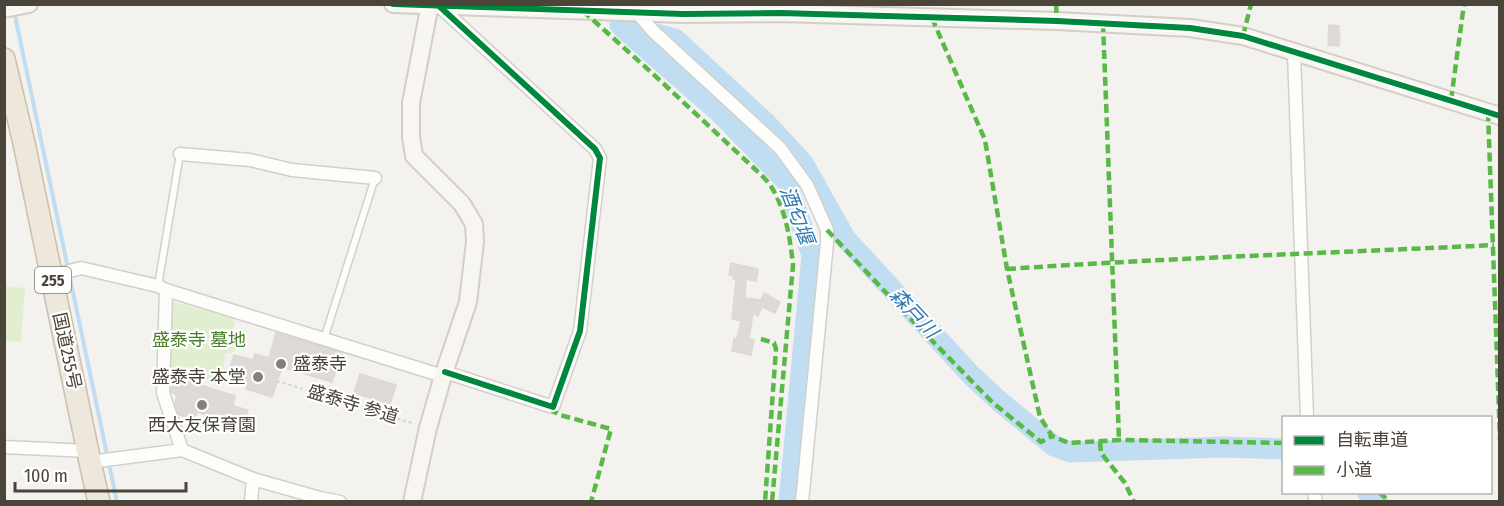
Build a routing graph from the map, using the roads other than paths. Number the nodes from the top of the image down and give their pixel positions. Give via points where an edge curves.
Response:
1 (393, 4) edge
2 (26, 5) edge
3 (430, 5) edge
4 (438, 5) edge
5 (633, 8) edge
6 (4, 9) edge
7 (780, 9) edge
8 (1294, 52) junction
9 (4, 59) edge
10 (1500, 116) edge
11 (180, 154) joint
12 (375, 178) joint
13 (52, 276) junction
14 (162, 288) junction
15 (324, 339) junction
16 (444, 374) junction
17 (1307, 416) edge
18 (4, 447) edge
19 (182, 450) junction
20 (89, 457) junction
21 (253, 479) junction
22 (99, 501) edge
23 (251, 501) edge
24 (340, 501) edge
25 (412, 501) edge
26 (802, 501) edge

1 - 3 street
2 - 6 street
3 - 4 street
3 - 16 street via 411,103 414,156 462,204 474,224 475,242 468,302
4 - 5 street
4 - 16 street via 595,149 600,158 580,331 553,407
5 - 7 street via 683,14
5 - 26 street via 780,148 807,185 827,230
7 - 8 street via 1190,28 1243,36
8 - 10 street
8 - 17 street
9 - 13 highway, 国道255号 / 255
11 - 12 street
11 - 14 lane
12 - 15 lane
13 - 14 street via 81,268
13 - 20 highway, 国道255号 / 255
14 - 15 street
14 - 19 street via 163,393
15 - 16 street
16 - 25 street
18 - 20 street
19 - 20 street
19 - 21 street
20 - 22 highway, 国道255号 / 255
21 - 23 street
21 - 24 street

